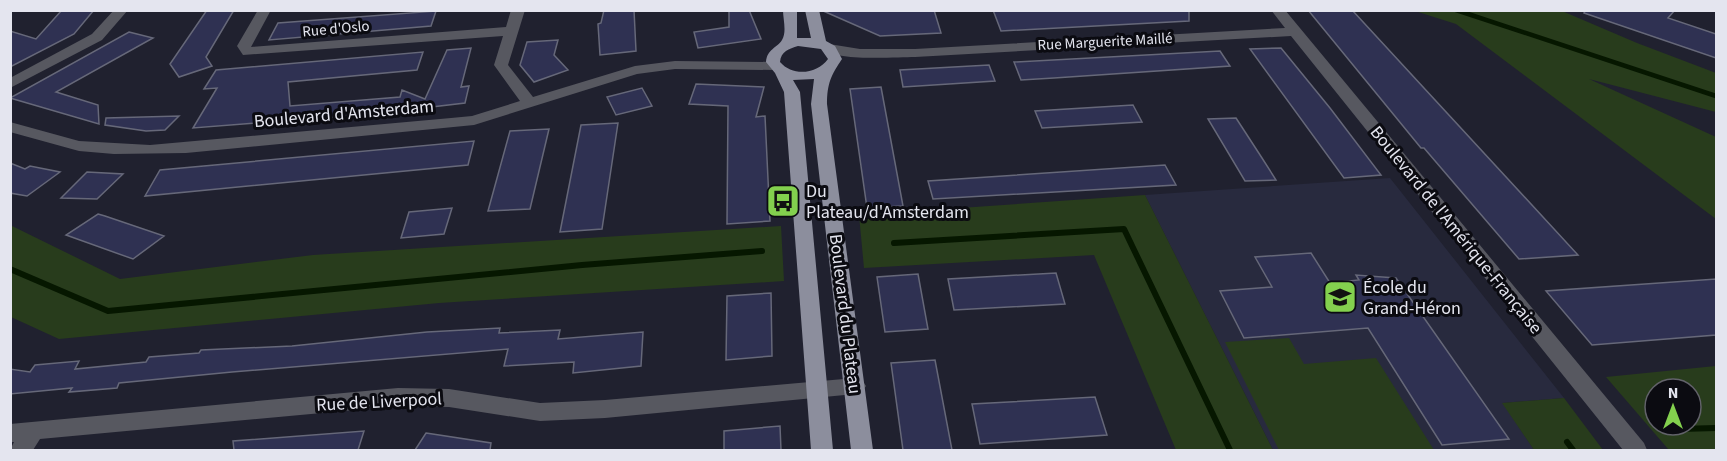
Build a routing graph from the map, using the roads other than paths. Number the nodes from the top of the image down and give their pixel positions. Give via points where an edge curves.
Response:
1 (122, 10) edge
2 (265, 10) edge
3 (518, 10) edge
4 (789, 10) edge
5 (812, 10) edge
6 (1277, 10) edge
7 (512, 31) junction
8 (1294, 32) junction
9 (788, 44) junction
10 (824, 46) junction
11 (915, 53) junction
12 (777, 64) junction
13 (829, 68) junction
14 (10, 84) edge
15 (530, 104) junction
16 (10, 127) edge
17 (855, 386) junction
18 (816, 389) junction
19 (22, 432) edge
20 (21, 450) edge
21 (822, 450) edge
22 (862, 450) edge
23 (1636, 450) edge

1 - 14 street via 97,38
2 - 7 street, Rue d'Oslo via 244,50
3 - 7 street
4 - 9 main road
5 - 10 main road
6 - 8 street, Boulevard de l'Amérique-Française
7 - 15 street via 501,67
8 - 11 street, Rue Marguerite Maillé
8 - 23 street, Boulevard de l'Amérique-Française
9 - 10 main road
9 - 12 main road
10 - 11 street, Rue Marguerite Maillé via 860,53
10 - 13 main road via 835,59
11 - 13 street, Rue Marguerite Maillé
12 - 13 main road via 803,76
12 - 15 street, Boulevard d'Amsterdam via 675,66 618,74
12 - 18 main road, Boulevard du Plateau via 792,92
13 - 17 main road, Boulevard du Plateau via 819,86 819,104
15 - 16 street, Boulevard d'Amsterdam via 495,116 453,123 183,148 69,145
17 - 18 street, Rue de Liverpool
17 - 22 main road, Boulevard du Plateau
18 - 19 street, Rue de Liverpool via 540,412 449,398 398,397
18 - 21 main road, Boulevard du Plateau
19 - 20 street

